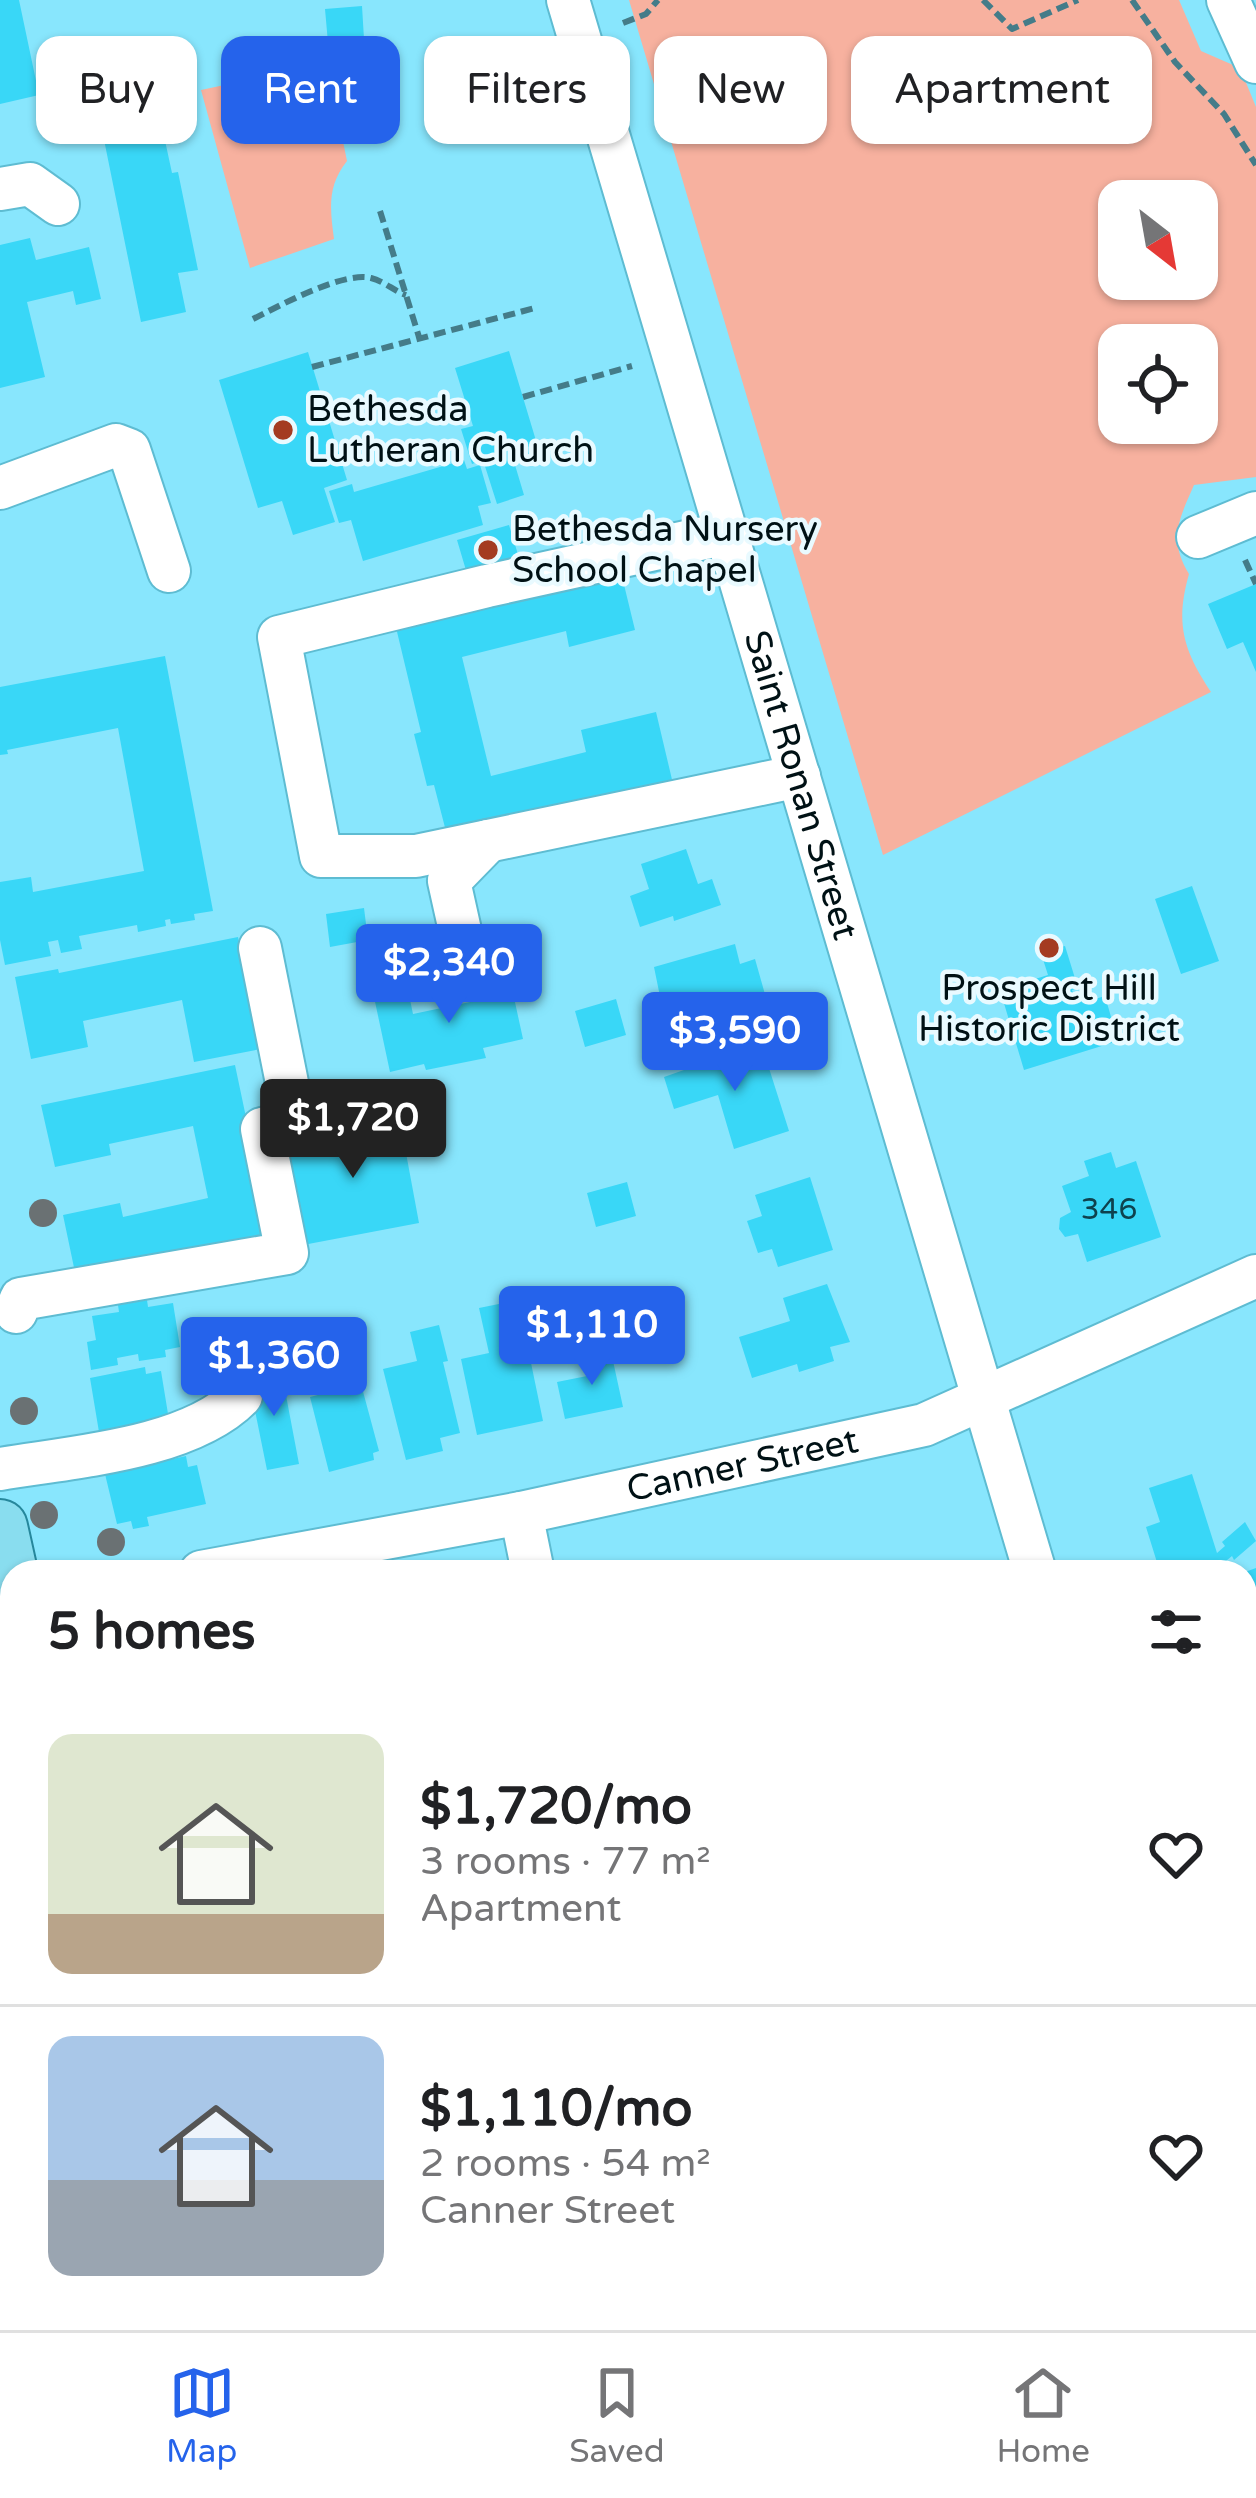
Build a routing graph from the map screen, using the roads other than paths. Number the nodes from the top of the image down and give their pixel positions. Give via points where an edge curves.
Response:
1 (568, 0) edge
2 (1228, 0) edge
3 (1256, 62) edge
4 (0, 189) edge
5 (58, 204) dead end
6 (0, 488) edge
7 (1256, 513) edge
8 (727, 533) junction
9 (1198, 537) dead end
10 (169, 571) dead end
11 (799, 776) junction
12 (488, 841) junction
13 (260, 948) dead end
14 (465, 953) dead end
15 (1256, 1276) edge
16 (250, 1282) dead end
17 (8, 1315) edge
18 (241, 1396) dead end
19 (985, 1400) junction
20 (0, 1469) edge
21 (521, 1513) junction
22 (0, 1527) edge
23 (7, 1560) edge
24 (266, 1560) edge
25 (531, 1560) edge
26 (1032, 1560) edge

1 - 8 street, Saint Ronan Street
2 - 3 street
4 - 5 street via 29,184
6 - 10 street via 116,445 129,450
7 - 9 street
8 - 11 street, Saint Ronan Street
8 - 12 street via 279,637 321,856 416,856
11 - 12 street
11 - 19 street, Saint Ronan Street
12 - 14 street via 449,881
13 - 17 street via 295,1123 262,1129 287,1253 21,1299
15 - 19 street, Canner Street
16 - 17 street via 29,1319
18 - 20 street via 193,1429
19 - 21 street, Canner Street via 924,1426
19 - 26 street, Saint Ronan Street
21 - 24 street, Canner Street
21 - 25 street
22 - 23 main road

